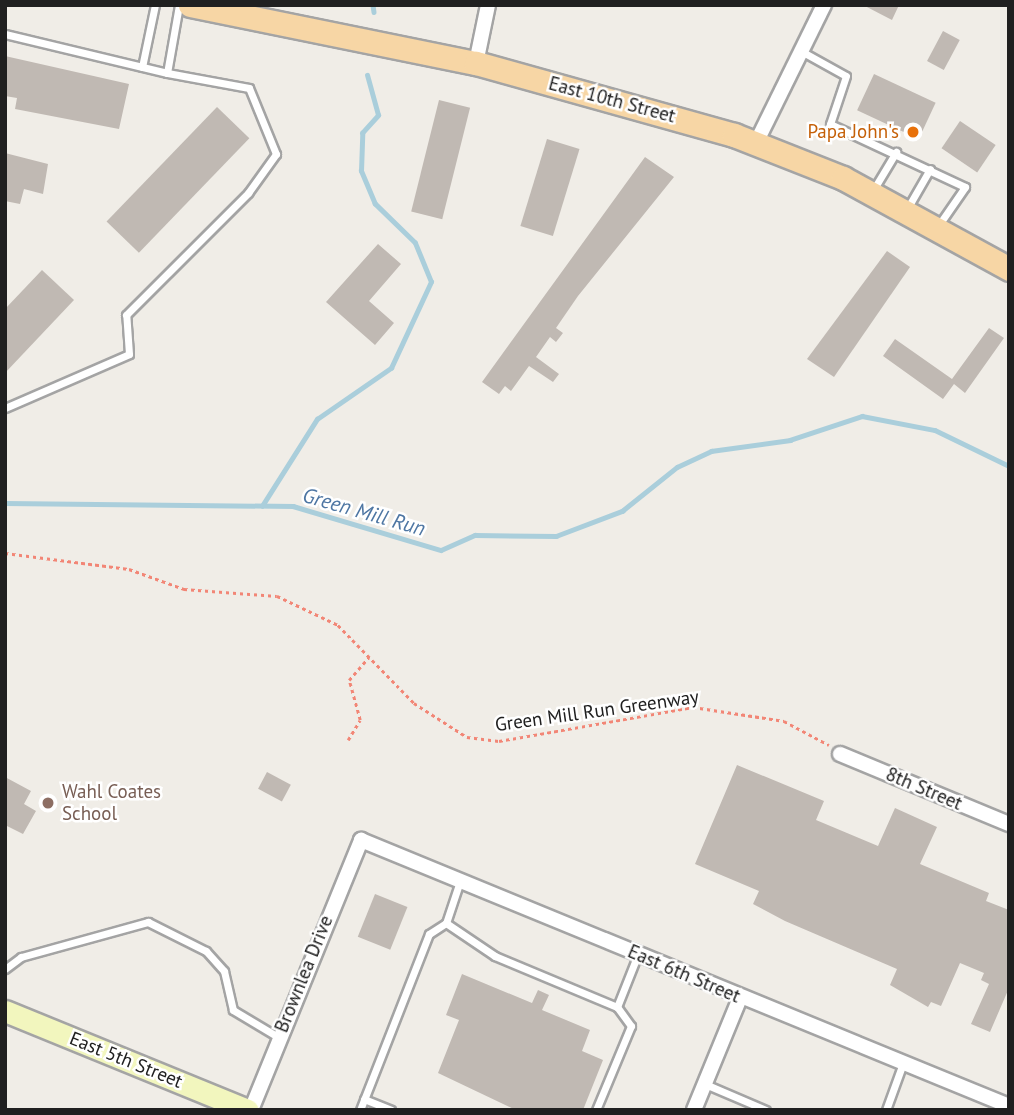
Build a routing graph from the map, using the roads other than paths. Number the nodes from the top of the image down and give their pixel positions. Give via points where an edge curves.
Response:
1 (155, 5) edge
2 (179, 5) edge
3 (190, 5) edge
4 (488, 5) edge
5 (824, 5) edge
6 (5, 34) edge
7 (801, 51) junction
8 (476, 64) junction
9 (142, 67) junction
10 (167, 73) junction
11 (756, 143) junction
12 (896, 152) junction
13 (929, 169) junction
14 (872, 192) junction
15 (906, 210) junction
16 (938, 226) junction
17 (1009, 269) edge
18 (5, 408) edge
19 (840, 754) dead end
20 (1009, 824) edge
21 (361, 839) joint
22 (460, 879) junction
23 (446, 923) junction
24 (638, 954) junction
25 (5, 969) edge
26 (740, 998) junction
27 (617, 1007) junction
28 (5, 1011) edge
29 (278, 1037) junction
30 (903, 1063) junction
31 (705, 1084) junction
32 (364, 1099) junction
33 (1009, 1105) edge
34 (249, 1110) edge
35 (360, 1110) edge
36 (391, 1110) edge
37 (596, 1110) edge
38 (694, 1110) edge
39 (766, 1110) edge
40 (886, 1110) edge

1 - 9 lane
2 - 10 lane
3 - 8 main road, East 10th Street
4 - 8 street
5 - 7 street
6 - 9 lane
7 - 11 street
7 - 12 lane via 846,76 830,124
8 - 11 main road, East 10th Street
9 - 10 lane
10 - 18 lane via 249,89 276,154 248,194 126,315 129,354
11 - 14 main road, East 10th Street
12 - 13 lane
12 - 14 lane
13 - 15 lane
13 - 16 lane via 965,187
14 - 15 main road, East 10th Street
15 - 16 main road, East 10th Street
16 - 17 main road, East 10th Street
19 - 20 street, 8th Street
21 - 22 street, East 6th Street
21 - 29 street, Brownlea Drive
22 - 23 lane
22 - 24 street, East 6th Street
23 - 27 lane via 495,956
23 - 32 lane via 429,934
24 - 26 street, East 6th Street
24 - 27 lane
25 - 29 lane via 21,957 135,923 158,925 206,951 224,971 233,1010
26 - 30 street, East 6th Street
26 - 31 street
27 - 37 lane via 631,1026
28 - 34 main road, East 5th Street
29 - 34 street, Brownlea Drive
30 - 33 street, East 6th Street
30 - 40 lane
31 - 38 street
31 - 39 lane
32 - 35 lane
32 - 36 lane

